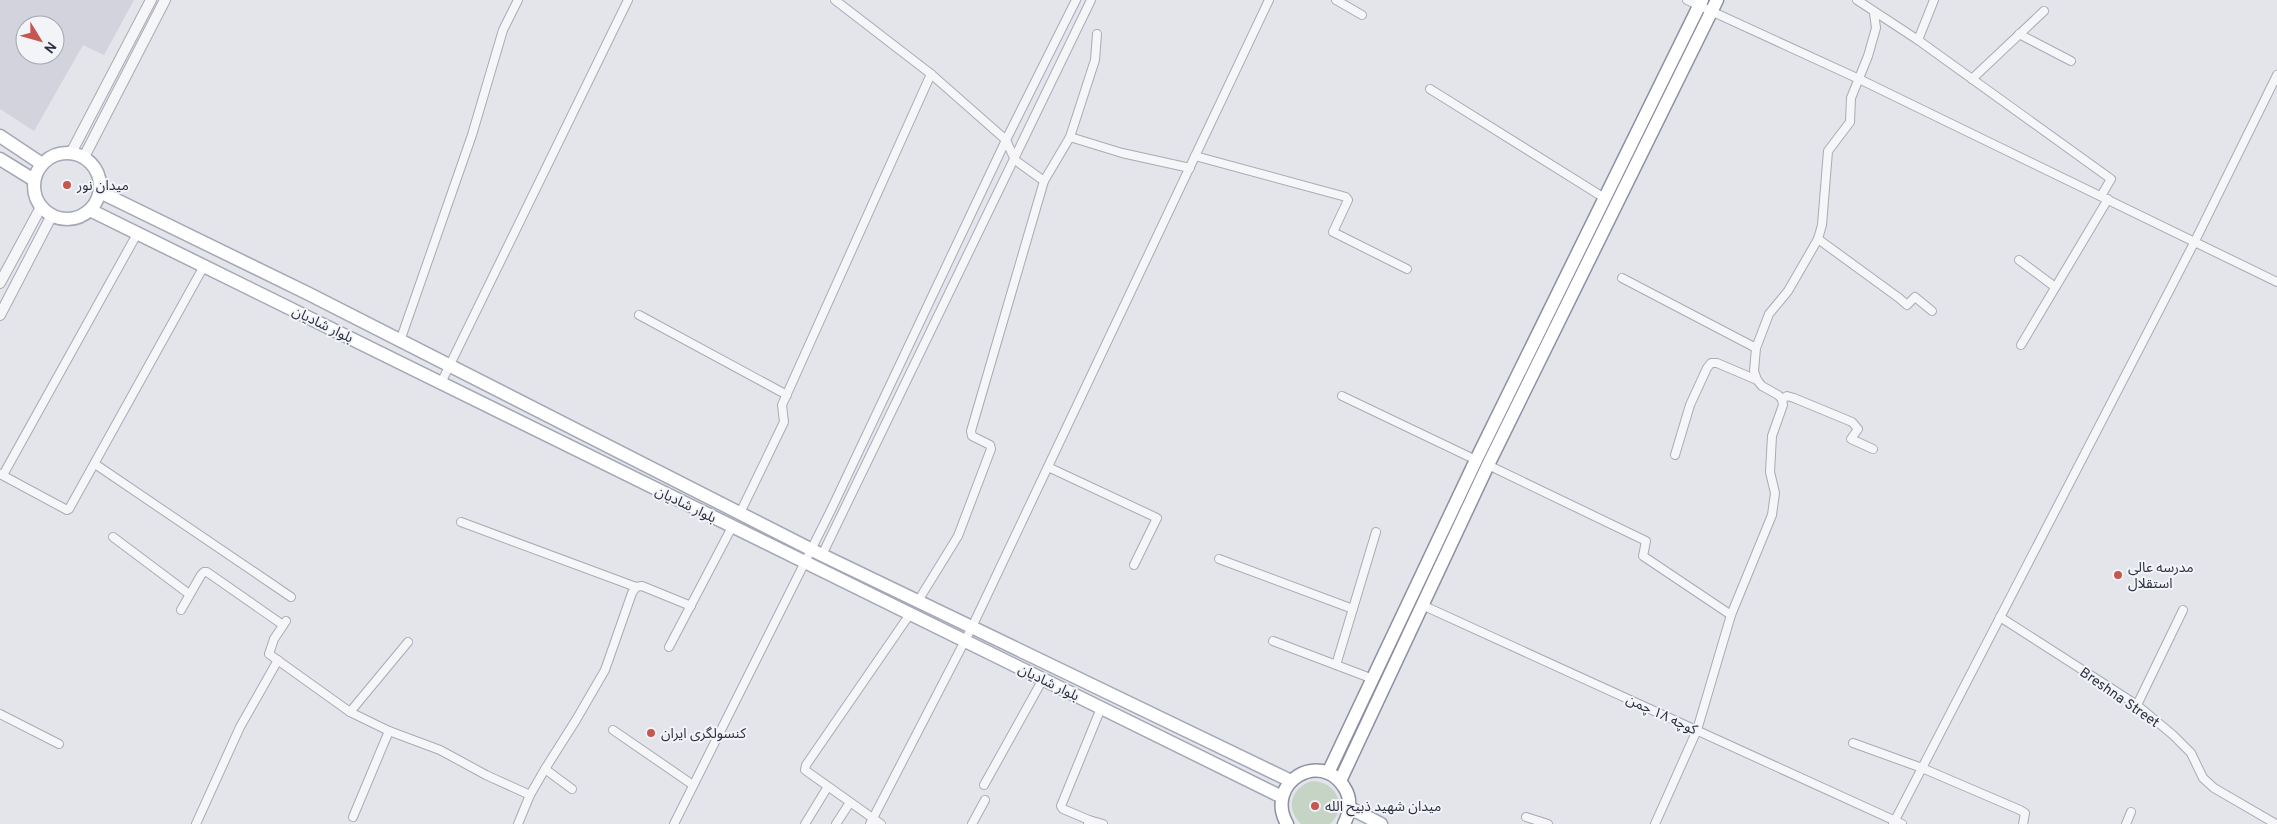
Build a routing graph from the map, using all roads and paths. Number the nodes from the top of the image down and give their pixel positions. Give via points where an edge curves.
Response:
1 (150, 0) edge
2 (165, 0) edge
3 (518, 0) edge
4 (628, 0) edge
5 (835, 0) edge
6 (1076, 0) edge
7 (1091, 0) edge
8 (1269, 0) edge
9 (1336, 0) edge
10 (1687, 0) edge
11 (1717, 0) edge
12 (1858, 0) edge
13 (1934, 0) edge
14 (1701, 3) edge
15 (2044, 11) dead end
16 (1711, 12) junction
17 (1874, 13) junction
18 (1362, 15) dead end
19 (1097, 34) dead end
20 (2019, 34) junction
21 (1918, 40) junction
22 (2071, 61) dead end
23 (931, 74) junction
24 (2277, 75) edge
25 (1859, 79) junction
26 (1972, 79) junction
27 (1430, 89) dead end
28 (0, 136) edge
29 (1070, 137) junction
30 (1006, 140) junction
31 (71, 153) junction
32 (1195, 156) junction
33 (84, 157) junction
34 (0, 159) edge
35 (1015, 160) junction
36 (42, 164) junction
37 (1190, 168) junction
38 (34, 180) junction
39 (1044, 181) junction
40 (100, 192) junction
41 (2105, 198) junction
42 (1606, 199) junction
43 (41, 207) junction
44 (90, 210) junction
45 (52, 216) junction
46 (137, 234) junction
47 (1818, 239) junction
48 (2195, 241) junction
49 (2019, 260) dead end
50 (204, 266) junction
51 (1407, 270) dead end
52 (1622, 278) dead end
53 (2277, 282) edge
54 (0, 283) edge
55 (2055, 287) junction
56 (1932, 311) dead end
57 (0, 315) edge
58 (639, 315) dead end
59 (400, 342) junction
60 (2021, 345) dead end
61 (1756, 348) junction
62 (449, 366) junction
63 (1757, 380) junction
64 (442, 383) junction
65 (787, 395) junction
66 (1342, 396) dead end
67 (1782, 399) junction
68 (1873, 449) dead end
69 (1675, 454) dead end
70 (1482, 463) junction
71 (95, 464) junction
72 (1048, 467) junction
73 (1, 475) edge
74 (740, 514) junction
75 (461, 522) dead end
76 (732, 527) junction
77 (1376, 532) dead end
78 (113, 538) dead end
79 (817, 552) junction
80 (1219, 559) dead end
81 (805, 562) junction
82 (1134, 565) dead end
83 (636, 587) junction
84 (189, 594) junction
85 (291, 597) dead end
86 (918, 601) junction
87 (1422, 604) junction
88 (691, 606) junction
89 (1353, 608) junction
90 (181, 610) dead end
91 (2183, 610) dead end
92 (910, 614) junction
93 (1731, 615) junction
94 (2000, 617) junction
95 (972, 627) junction
96 (965, 640) junction
97 (1272, 641) dead end
98 (408, 642) dead end
99 (669, 647) dead end
100 (278, 660) junction
101 (1336, 665) junction
102 (1373, 678) junction
103 (1043, 679) junction
104 (2137, 705) junction
105 (1101, 708) junction
106 (350, 712) junction
107 (0, 714) edge
108 (613, 730) dead end
109 (1697, 730) junction
110 (388, 731) junction
111 (1853, 743) dead end
112 (59, 744) dead end
113 (544, 768) junction
114 (1922, 768) junction
115 (1328, 773) junction
116 (1291, 781) junction
117 (1340, 781) junction
118 (693, 785) junction
119 (984, 785) dead end
120 (827, 788) junction
121 (572, 789) dead end
122 (530, 794) junction
123 (1282, 797) junction
124 (985, 800) dead end
125 (849, 804) junction
126 (1350, 808) junction
127 (2131, 812) dead end
128 (353, 817) dead end
129 (1526, 817) dead end
130 (871, 822) edge
131 (1089, 822) edge
132 (1896, 823) edge
133 (196, 824) edge
134 (518, 824) edge
135 (674, 824) edge
136 (805, 824) edge
137 (836, 824) edge
138 (881, 824) edge
139 (972, 824) edge
140 (1103, 824) edge
141 (1287, 824) edge
142 (1344, 824) edge
143 (1381, 824) edge
144 (1548, 824) edge
145 (1656, 824) edge
146 (2023, 824) edge
147 (2126, 824) edge
148 (2276, 824) edge

1 - 31 street
2 - 33 street
3 - 59 street via 503,30 472,135
4 - 62 street
5 - 23 street
6 - 30 street
7 - 35 street
8 - 32 street
9 - 18 street
10 - 14 street
11 - 16 main road
12 - 17 street
13 - 21 street
14 - 16 street
14 - 42 main road
15 - 20 street
16 - 25 street
16 - 70 main road
17 - 21 street
17 - 25 street via 1876,28
19 - 29 street via 1095,60
20 - 22 street
20 - 26 street
21 - 26 street
23 - 30 street
23 - 65 street
24 - 48 street
25 - 41 street
25 - 47 street via 1851,98 1850,122 1828,151 1822,226
26 - 41 street via 2111,179
27 - 42 street
28 - 36 main road
29 - 37 street
29 - 39 street
30 - 35 street
30 - 79 street
31 - 33 main road
31 - 36 main road via 55,155
32 - 37 street
32 - 51 street via 1346,197 1348,200 1333,232
33 - 40 main road via 97,172
34 - 38 main road
35 - 39 street
35 - 79 street
36 - 38 main road
37 - 72 street
38 - 43 main road via 35,194
39 - 86 street via 971,431 972,436 990,445 990,450 958,536
40 - 44 main road
40 - 59 main road, بلوار شادیان
41 - 48 street
41 - 55 street
42 - 70 main road
43 - 45 main road
43 - 54 street
44 - 45 main road via 78,217
44 - 46 main road, بلوار شادیان
45 - 57 street
46 - 50 main road, بلوار شادیان
46 - 73 street
47 - 56 street via 1902,302 1907,305 1915,297
47 - 61 street via 1788,291 1768,314
48 - 53 street
48 - 94 street
49 - 55 street
50 - 64 main road, بلوار شادیان
50 - 71 street
52 - 61 street
55 - 60 street
58 - 65 street
59 - 62 main road, بلوار شادیان
61 - 63 street via 1754,371
62 - 64 street
62 - 74 main road, بلوار شادیان
63 - 67 street
63 - 69 street via 1711,363 1690,405
64 - 76 main road, بلوار شادیان
65 - 74 street via 781,408 784,422
66 - 70 street
67 - 68 street via 1786,396 1794,398 1852,422 1858,429 1851,439
67 - 93 street via 1783,405 1772,436 1770,472 1775,493 1772,515
70 - 87 main road
70 - 93 street via 1646,541 1644,556
70 - 102 main road
71 - 73 street via 67,510
71 - 85 street
72 - 82 street via 1157,518
72 - 95 street
74 - 79 main road, بلوار شادیان
75 - 83 street
76 - 81 main road, بلوار شادیان
76 - 88 street
77 - 89 street
78 - 84 street
79 - 81 street
79 - 86 main road, بلوار شادیان
80 - 89 street
81 - 92 main road, بلوار شادیان
81 - 118 street
83 - 88 street via 642,586
83 - 113 street via 604,670
84 - 90 street
84 - 100 street via 201,575 207,572 284,623 274,639 270,654
86 - 95 main road, بلوار شادیان
87 - 109 street, كوچه ١٨ چمن
87 - 117 main road
88 - 99 street
89 - 101 street
91 - 104 street
92 - 96 main road, بلوار شادیان
92 - 120 street via 806,765 808,774
93 - 109 street
94 - 104 street, Breshna Street
94 - 114 street
95 - 96 street
95 - 116 main road, بلوار شادیان
96 - 103 main road, بلوار شادیان
96 - 130 street
97 - 101 street
98 - 106 street
100 - 106 street
100 - 133 street via 240,726
101 - 102 street
102 - 115 main road
103 - 105 main road, بلوار شادیان
103 - 119 street
104 - 148 street, Breshna Street via 2191,753 2203,778 2214,788
105 - 123 main road, بلوار شادیان
105 - 131 street via 1061,806
106 - 110 street
107 - 112 street
108 - 118 street
109 - 132 street, كوچه ١٨ چمن
109 - 145 street
110 - 122 street via 440,750
110 - 128 street
111 - 114 street
113 - 121 street
113 - 122 street
114 - 132 street
114 - 146 street via 2026,813
115 - 116 main road via 1308,771
115 - 117 main road
116 - 123 main road
117 - 126 main road via 1348,793
118 - 135 street
120 - 125 street
120 - 136 street
122 - 134 street
123 - 141 main road via 1281,807
124 - 139 street
125 - 130 street
125 - 137 street
126 - 142 main road
126 - 143 main road
127 - 147 street
129 - 144 street
130 - 138 street
131 - 140 street

